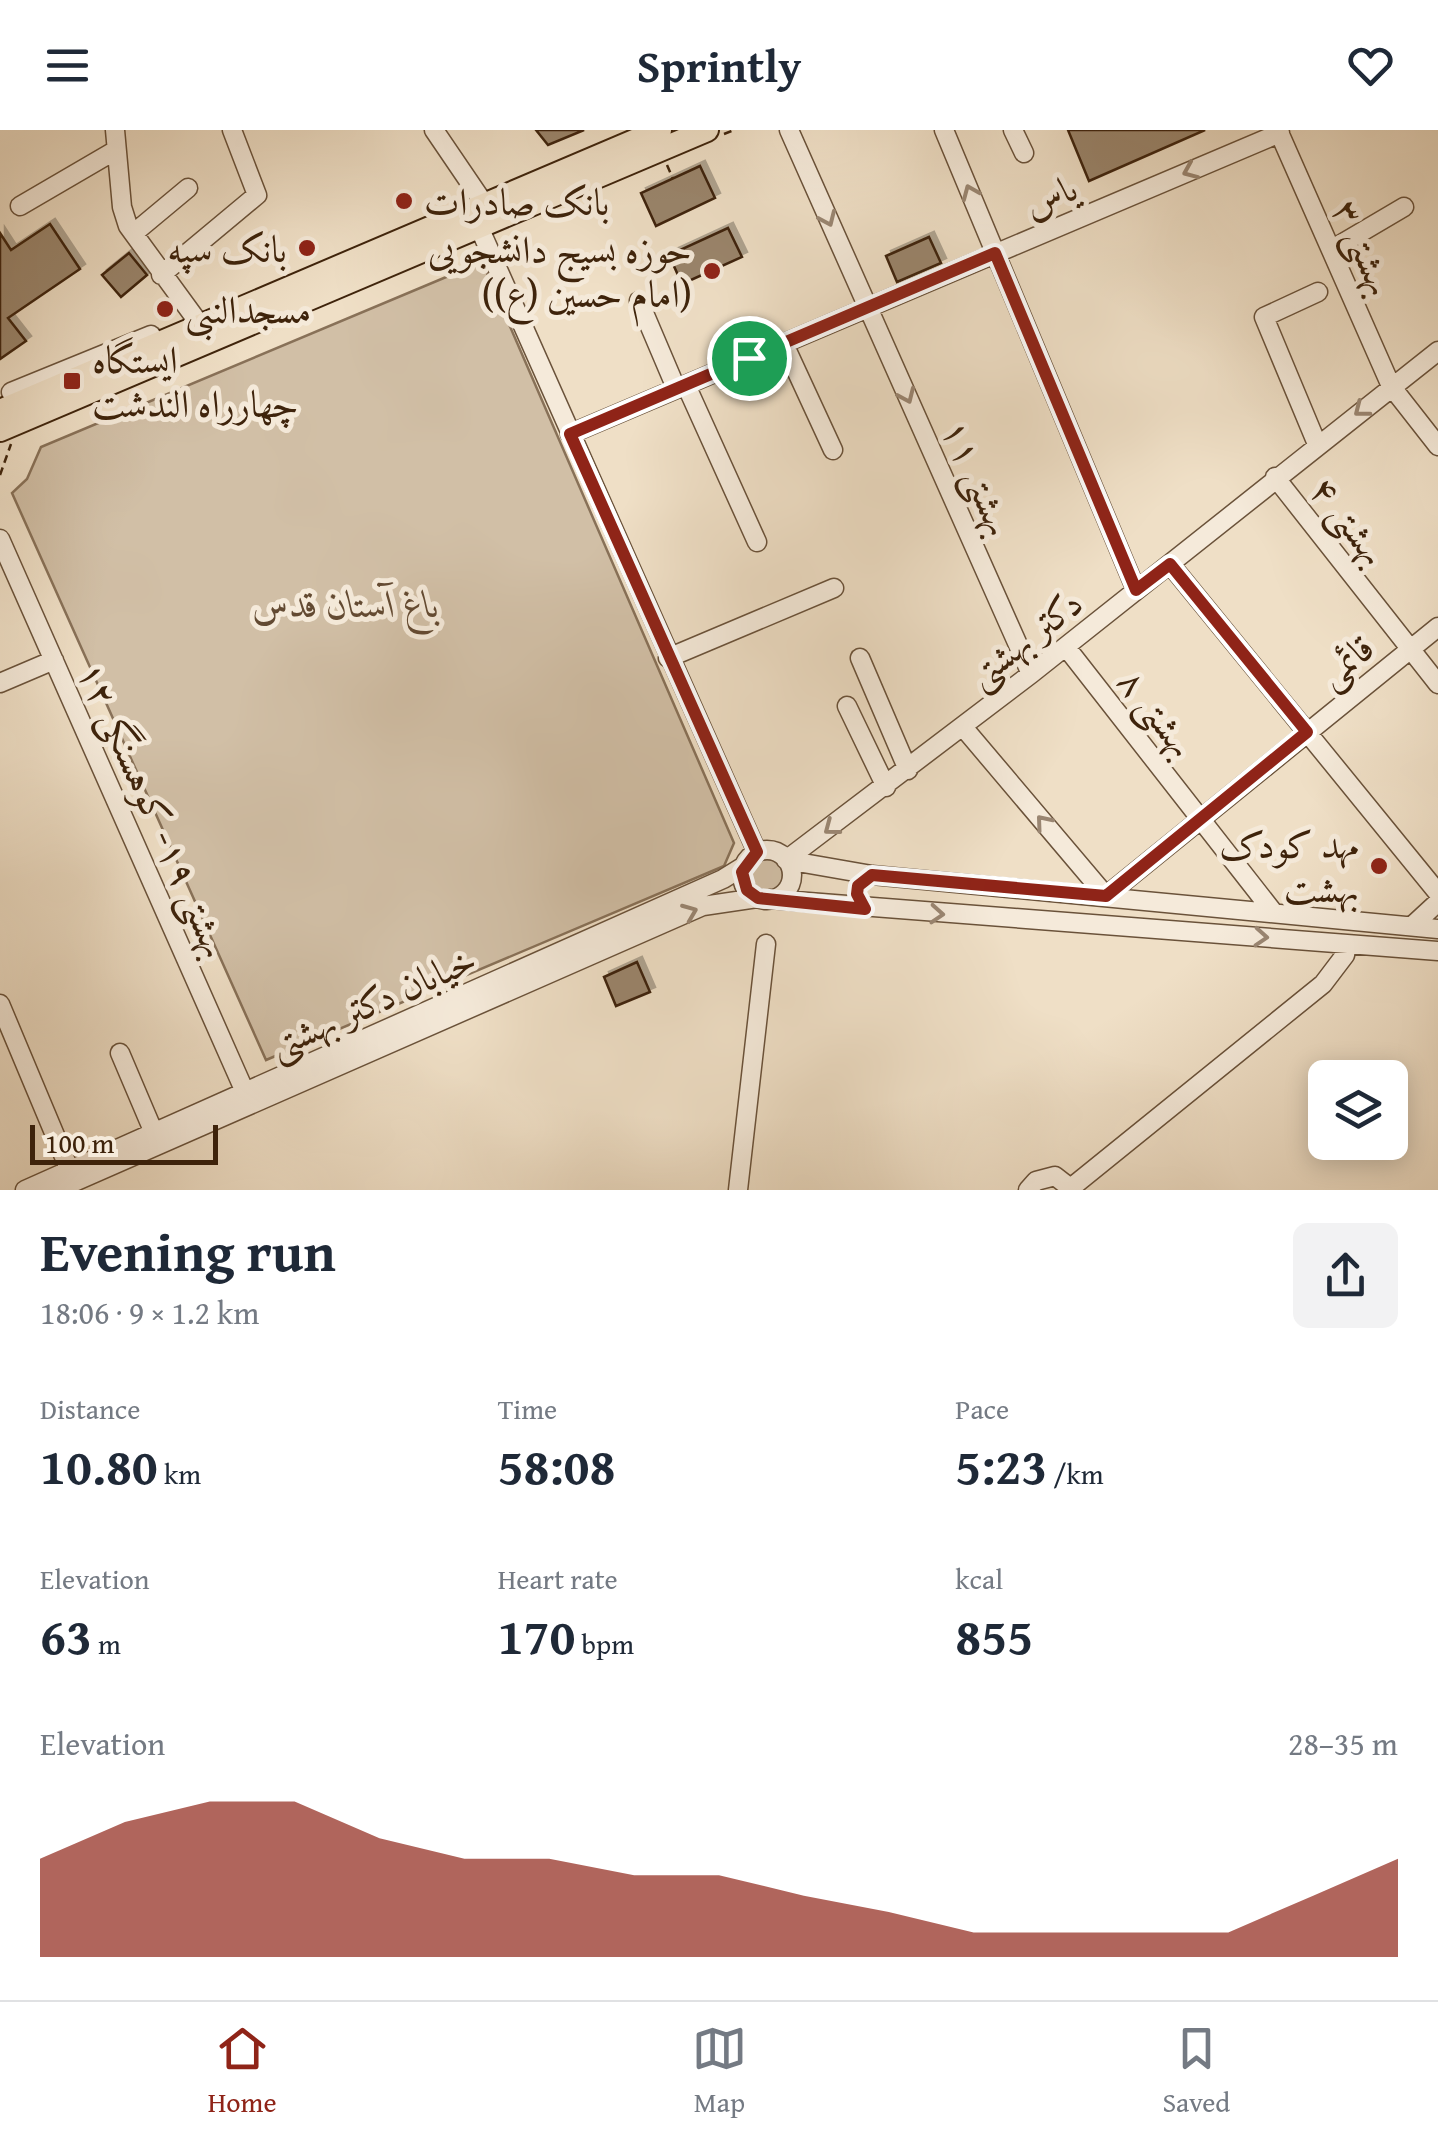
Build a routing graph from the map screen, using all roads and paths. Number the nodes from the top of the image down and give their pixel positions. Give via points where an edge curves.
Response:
1 (115, 130) edge
2 (232, 130) edge
3 (434, 130) edge
4 (660, 130) edge
5 (707, 130) edge
6 (789, 130) edge
7 (944, 130) edge
8 (1013, 130) edge
9 (1279, 132) edge
10 (613, 139) edge
11 (116, 150) junction
12 (1024, 152) dead end
13 (188, 188) dead end
14 (20, 206) dead end
15 (1404, 207) dead end
16 (481, 211) junction
17 (134, 234) junction
18 (1331, 250) junction
19 (995, 253) junction
20 (161, 276) junction
21 (1318, 292) dead end
22 (639, 301) dead end
23 (868, 308) junction
24 (197, 322) junction
25 (784, 344) junction
26 (1438, 351) edge
27 (1390, 386) junction
28 (681, 387) junction
29 (3, 419) edge
30 (570, 434) junction
31 (1317, 444) junction
32 (1438, 446) edge
33 (833, 450) dead end
34 (1275, 478) junction
35 (0, 539) edge
36 (757, 542) dead end
37 (1170, 564) junction
38 (834, 588) dead end
39 (1136, 590) junction
40 (1438, 627) edge
41 (1066, 647) junction
42 (1411, 649) junction
43 (668, 658) junction
44 (860, 658) dead end
45 (54, 660) junction
46 (1031, 674) junction
47 (0, 683) edge
48 (1438, 684) edge
49 (847, 706) dead end
50 (963, 727) junction
51 (1307, 732) junction
52 (908, 770) junction
53 (886, 787) junction
54 (1199, 818) junction
55 (750, 859) junction
56 (786, 860) junction
57 (872, 875) junction
58 (1438, 892) edge
59 (1106, 896) junction
60 (764, 899) junction
61 (1438, 902) edge
62 (865, 909) junction
63 (1274, 912) junction
64 (1412, 926) junction
65 (1438, 930) edge
66 (766, 944) dead end
67 (1347, 944) junction
68 (1438, 952) edge
69 (0, 1004) edge
70 (120, 1053) dead end
71 (248, 1099) junction
72 (154, 1133) junction
73 (65, 1184) edge
74 (1072, 1188) edge
75 (25, 1190) edge
76 (738, 1190) edge
77 (1028, 1190) edge

1 - 11 street
2 - 20 street via 257,194
3 - 16 street
4 - 10 main road
5 - 16 main road
6 -> 23 street, بهشتی ۱۱
19 -> 7 street
8 - 12 street
9 - 18 street, بهشتی ۳
9 -> 19 street, یاس
10 - 16 main road
11 - 14 street
11 - 17 street via 122,206
13 - 17 street
15 - 18 street
16 - 24 main road
16 - 29 main road
16 - 30 street
17 - 20 street
18 - 27 street, بهشتی ۳
19 - 23 street, یاس
19 - 39 street
20 - 24 street
21 - 31 street via 1264,317
22 - 28 street
23 - 25 street, یاس
23 -> 46 street, بهشتی ۱۱
24 - 29 main road
25 - 28 street, یاس
25 - 33 street
26 - 27 street, دکتر بهشتی
27 -> 31 street, دکتر بهشتی
27 - 32 street, بهشتی ۳
28 - 30 street, یاس
28 - 36 street
30 - 43 street
31 - 34 street, دکتر بهشتی
34 - 37 street, دکتر بهشتی
34 - 42 street, بهشتی ۴
35 - 45 street, بهشتی ۱۹- کوهسنگی ۱۲
37 - 39 street, دکتر بهشتی
37 - 51 street
38 - 43 street
39 - 41 street, دکتر بهشتی
40 - 42 street, قائمی
41 - 46 street, دکتر بهشتی
41 - 54 street, بهشتی ۸
42 - 48 street, بهشتی ۴
42 - 51 street, قائمی
43 - 55 street
44 - 52 street
45 - 47 street
45 - 71 street, بهشتی ۱۹- کوهسنگی ۱۲
46 - 50 street, دکتر بهشتی
49 - 53 street
50 - 52 street, دکتر بهشتی
59 -> 50 street
51 - 54 street, قائمی
51 - 58 street
52 - 53 street, دکتر بهشتی
53 -> 56 street, دکتر بهشتی
54 - 59 street, قائمی
54 - 63 street, بهشتی ۸
55 - 56 street via 770,850
55 - 60 street via 744,884
55 - 71 street, خیابان دکتر بهشتی via 723,880
56 - 57 street
56 - 60 street via 790,884
57 - 59 street
57 - 62 street via 858,886
59 - 63 street
60 - 62 street, خیابان دکتر بهشتی
71 -> 60 street, خیابان دکتر بهشتی via 703,906
61 - 64 street
62 -> 67 street, خیابان دکتر بهشتی
63 - 64 street
64 - 65 street
66 - 76 street
67 - 68 street, خیابان دکتر بهشتی
67 - 74 street via 1324,984
69 - 73 street
70 - 72 street
71 - 72 street, خیابان دکتر بهشتی
71 - 73 street, خیابان دکتر بهشتی
72 - 73 street, خیابان دکتر بهشتی
73 - 75 street, خیابان دکتر بهشتی
74 - 77 street via 1045,1177

